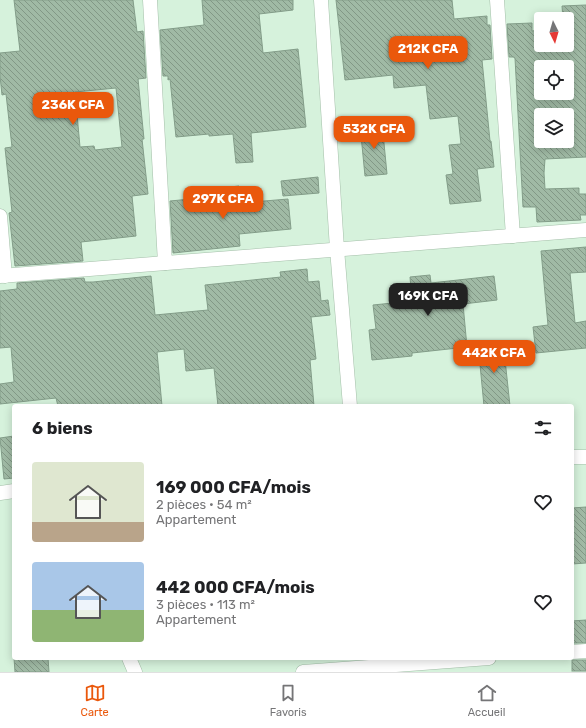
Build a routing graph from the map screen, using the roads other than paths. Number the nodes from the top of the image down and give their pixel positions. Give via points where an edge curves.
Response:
1 (150, 0) edge
2 (321, 0) edge
3 (497, 0) edge
4 (0, 216) edge
5 (586, 230) edge
6 (513, 236) junction
7 (337, 249) junction
8 (165, 263) junction
9 (2, 276) edge
10 (350, 404) edge
11 (586, 457) edge
12 (574, 458) edge
13 (12, 491) edge
14 (0, 493) edge
15 (586, 651) edge
16 (574, 652) edge
17 (130, 660) edge
18 (462, 660) edge
19 (135, 672) edge
20 (303, 672) edge

1 - 8 street
2 - 7 street
3 - 6 street
4 - 9 street
5 - 6 street
6 - 7 street
7 - 8 street
7 - 10 street
8 - 9 street
11 - 12 street
13 - 14 street
15 - 16 street
17 - 19 street
18 - 20 street

